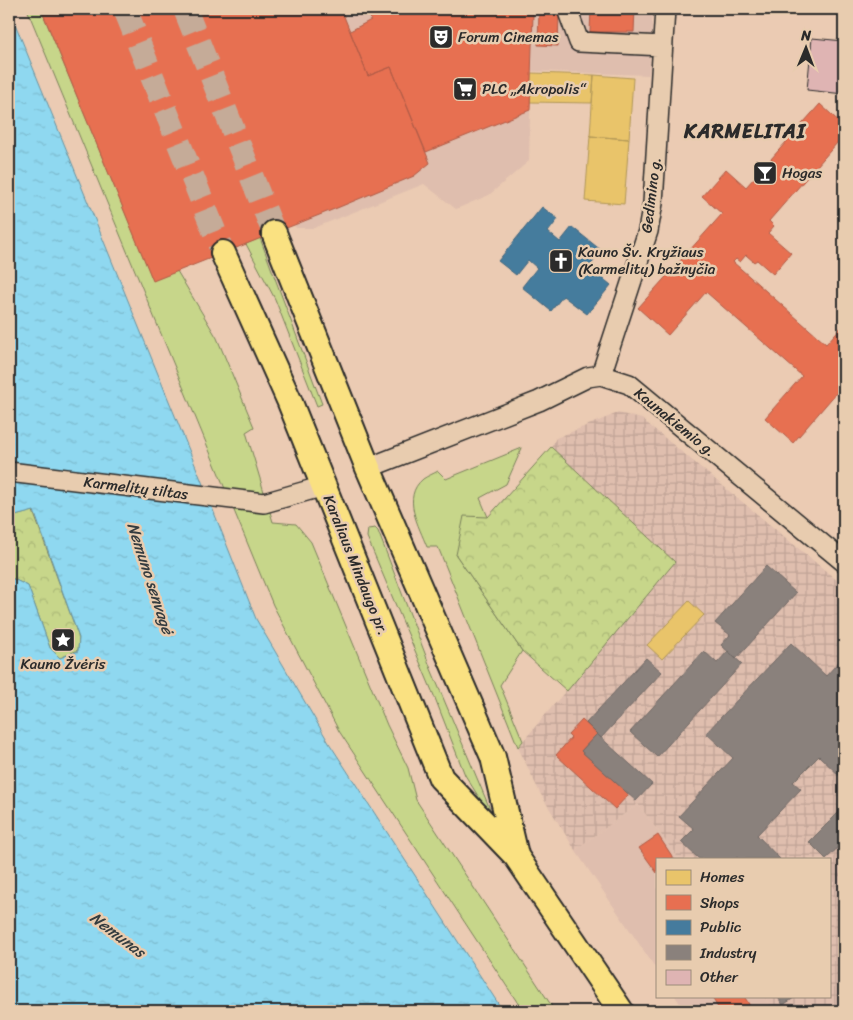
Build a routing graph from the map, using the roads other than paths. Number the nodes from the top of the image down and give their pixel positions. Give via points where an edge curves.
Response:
1 (567, 9) edge
2 (665, 9) edge
3 (663, 46) junction
4 (274, 233) tunnel mouth
5 (223, 253) tunnel mouth
6 (600, 375) junction
7 (368, 468) junction
8 (9, 472) edge
9 (324, 486) junction
10 (844, 562) edge
11 (516, 856) junction
12 (621, 1011) edge

1 - 3 street via 579,42
2 - 3 street, Gedimino g.
3 - 6 street, Gedimino g. via 653,203 648,231
4 - 7 main road, Karaliaus Mindaugo pr.
5 - 9 main road, Karaliaus Mindaugo pr.
6 - 7 street via 588,377 539,401
6 - 10 street, Kaunakiemio g. via 629,384
7 - 11 main road, Karaliaus Mindaugo pr. via 493,757
8 - 9 street, Karmelitų tiltas via 264,503
9 - 11 main road, Karaliaus Mindaugo pr. via 441,778
11 - 12 main road, Karaliaus Mindaugo pr.

